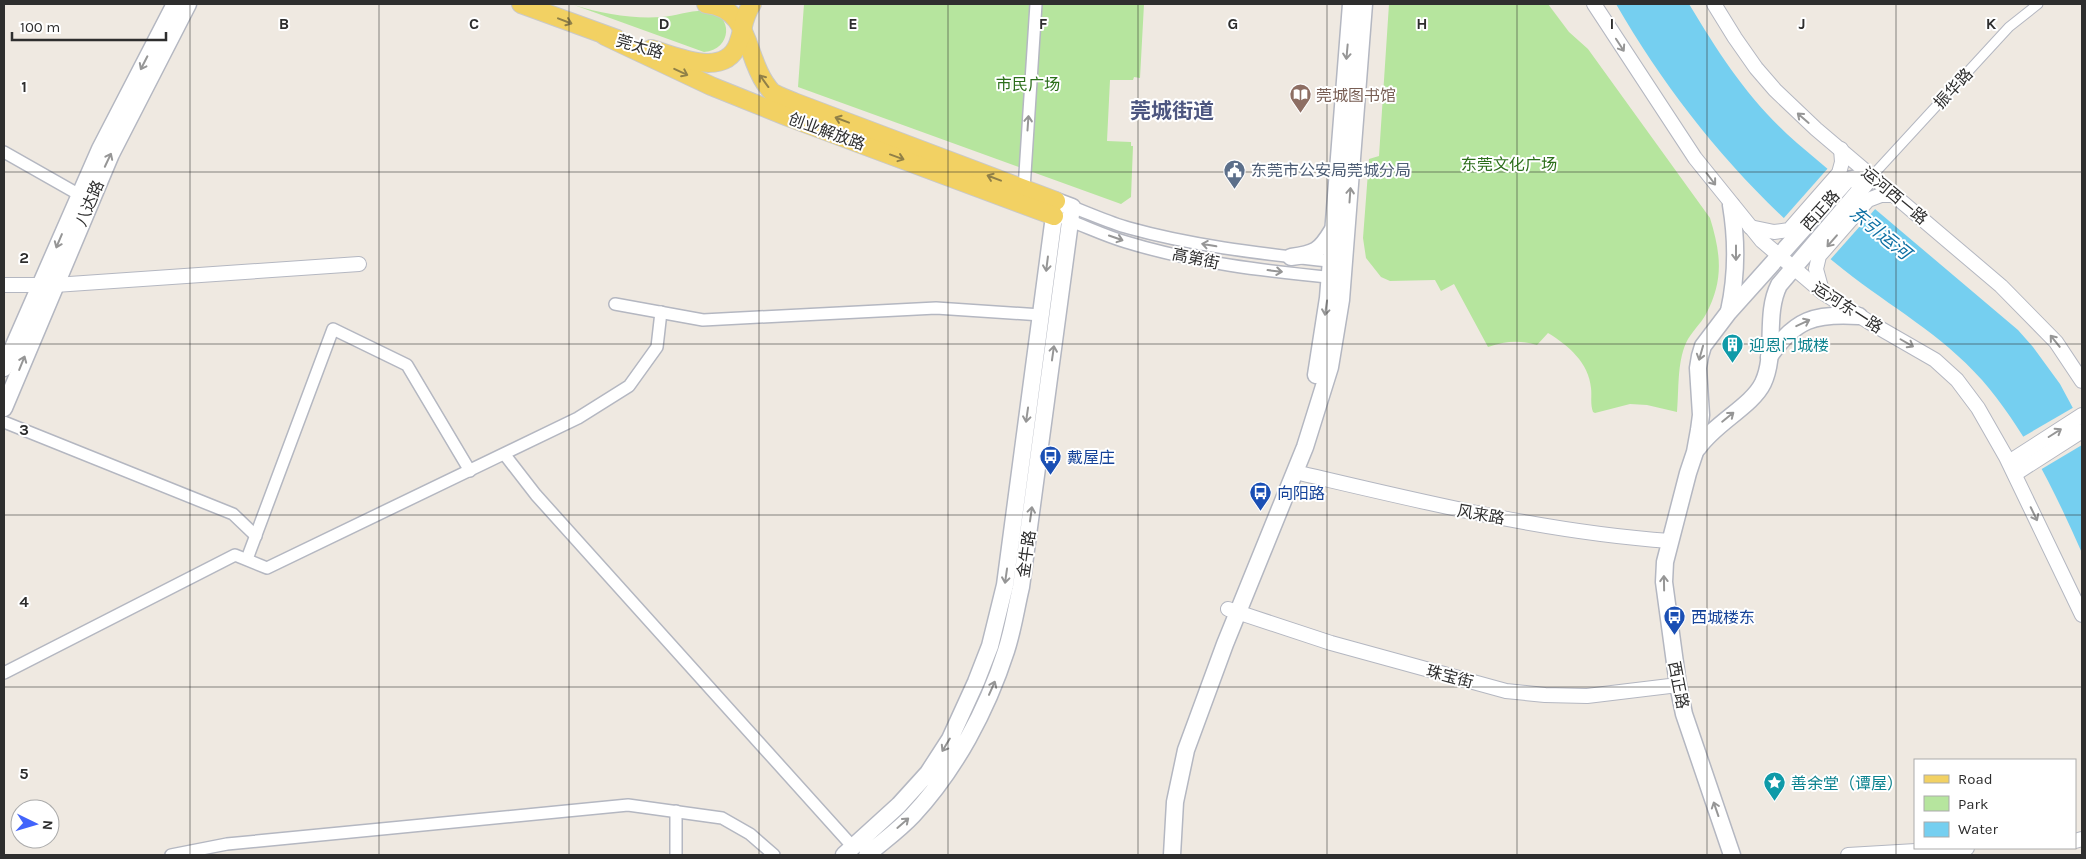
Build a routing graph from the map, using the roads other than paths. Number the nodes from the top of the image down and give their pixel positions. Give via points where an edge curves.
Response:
1 (175, 4) edge
2 (188, 4) edge
3 (521, 4) edge
4 (706, 4) edge
5 (752, 4) edge
6 (756, 4) edge
7 (1036, 4) edge
8 (1351, 4) edge
9 (1364, 4) edge
10 (1594, 4) edge
11 (1714, 4) edge
12 (2038, 4) edge
13 (741, 27) junction
14 (605, 36) junction
15 (749, 46) junction
16 (1840, 150) junction
17 (4, 152) edge
18 (1872, 176) junction
19 (1843, 177) junction
20 (1024, 189) junction
21 (78, 194) junction
22 (1895, 195) junction
23 (1864, 196) junction
24 (1731, 205) junction
25 (1063, 211) junction
26 (1750, 227) junction
27 (1337, 238) junction
28 (1803, 243) junction
29 (1291, 257) junction
30 (1780, 257) junction
31 (359, 264) dead end
32 (1792, 268) junction
33 (1337, 270) junction
34 (4, 285) edge
35 (47, 285) junction
36 (1822, 292) junction
37 (615, 304) dead end
38 (661, 312) junction
39 (1728, 313) junction
40 (1041, 315) junction
41 (1859, 316) junction
42 (1769, 357) junction
43 (4, 368) edge
44 (2082, 381) edge
45 (4, 408) edge
46 (2082, 415) edge
47 (4, 422) edge
48 (2082, 431) edge
49 (1695, 452) junction
50 (505, 455) junction
51 (2030, 456) junction
52 (2012, 468) junction
53 (470, 472) junction
54 (1295, 472) junction
55 (256, 536) junction
56 (1670, 541) junction
57 (247, 559) junction
58 (1233, 611) junction
59 (2082, 615) edge
60 (4, 673) edge
61 (1678, 685) junction
62 (676, 811) junction
63 (1950, 849) edge
64 (854, 852) edge
65 (171, 855) edge
66 (676, 855) edge
67 (774, 855) edge
68 (1161, 855) edge
69 (1172, 855) edge
70 (1732, 855) edge
71 (1848, 855) edge

1 -> 21 main road, 八达路
35 -> 2 main road, 八达路
3 -> 14 main road, 莞太路
4 - 13 main road, 创业解放路 via 727,9
5 - 13 main road
6 - 15 main road
20 -> 7 street
8 -> 27 main road
27 -> 9 main road
10 -> 24 street, 运河东一路 via 1695,158
16 -> 11 street, 运河西一路 via 1774,90 1740,46
12 - 18 street, 振华路 via 2009,27
13 - 14 main road, 莞太路 via 738,44 730,56 706,64
13 - 15 main road, 创业解放路
14 -> 25 main road, 创业解放路 via 754,103
20 -> 15 main road, 创业解放路 via 772,91 757,71
16 - 18 street, 运河西一路
16 - 19 street
17 - 21 street
18 - 19 main road, 西正路
18 - 22 street, 运河西一路
18 - 23 main road, 西正路
19 - 28 main road, 西正路
20 - 25 main road, 创业解放路
21 -> 35 main road, 八达路
22 - 23 street
44 -> 22 street, 运河西一路 via 2056,342 2031,314
23 - 28 main road, 西正路
24 - 26 street, 运河东一路
24 -> 39 main road via 1736,266
29 -> 25 street, 高第街 via 1154,234
25 -> 33 street, 高第街 via 1126,242 1197,258 1242,267
25 -> 40 main road
64 -> 25 main road, 金牛路 via 912,816 943,780 976,720 1007,650 1021,588
26 - 28 street
26 - 30 street, 运河东一路
27 - 29 main road via 1309,255
27 - 33 main road
28 - 30 main road, 西正路
28 - 32 main road, 西正路
28 - 36 street via 1816,269
29 - 33 street, 高第街
30 - 32 street, 运河东一路
30 - 39 main road, 西正路
31 - 35 street
32 - 36 street, 运河东一路
32 - 42 main road, 西正路 via 1775,292
33 - 54 main road via 1341,300 1330,367
33 -> 58 main road via 1319,364 1295,444
34 - 35 street
35 - 43 main road, 八达路
45 -> 35 main road, 八达路
36 - 41 street, 运河东一路
37 - 38 street
38 - 40 street via 703,320 936,308
38 - 50 street via 657,347 629,386 578,418
39 -> 49 main road, 西正路 via 1703,346 1700,356 1701,415
40 -> 64 main road via 1005,585 990,646 950,740 928,773
42 -> 41 main road via 1786,334 1806,321 1825,316
41 -> 52 street, 运河东一路 via 1935,360 1957,380 1978,408
49 -> 42 main road, 西正路 via 1713,429 1760,389
51 -> 46 street
47 - 55 street via 233,514
48 - 51 street
49 - 56 main road, 西正路
50 - 53 street
50 - 64 street via 536,495
51 - 52 street
52 -> 59 street, 运河东一路
53 - 55 street via 407,365 333,329
53 - 57 street via 267,568
54 - 56 street, 风来路 via 1452,509 1604,534
54 - 58 main road
55 - 57 street
61 -> 56 main road, 西正路 via 1664,582
57 - 60 street via 235,555
58 - 61 street, 珠宝街 via 1331,644 1506,690 1587,696
58 - 68 main road via 1175,747 1164,802
58 - 69 main road via 1186,750 1175,802
70 -> 61 main road, 西正路 via 1692,740
62 - 65 street via 628,805 227,844
62 - 66 street
62 - 67 street via 722,818 750,834
63 - 71 street

